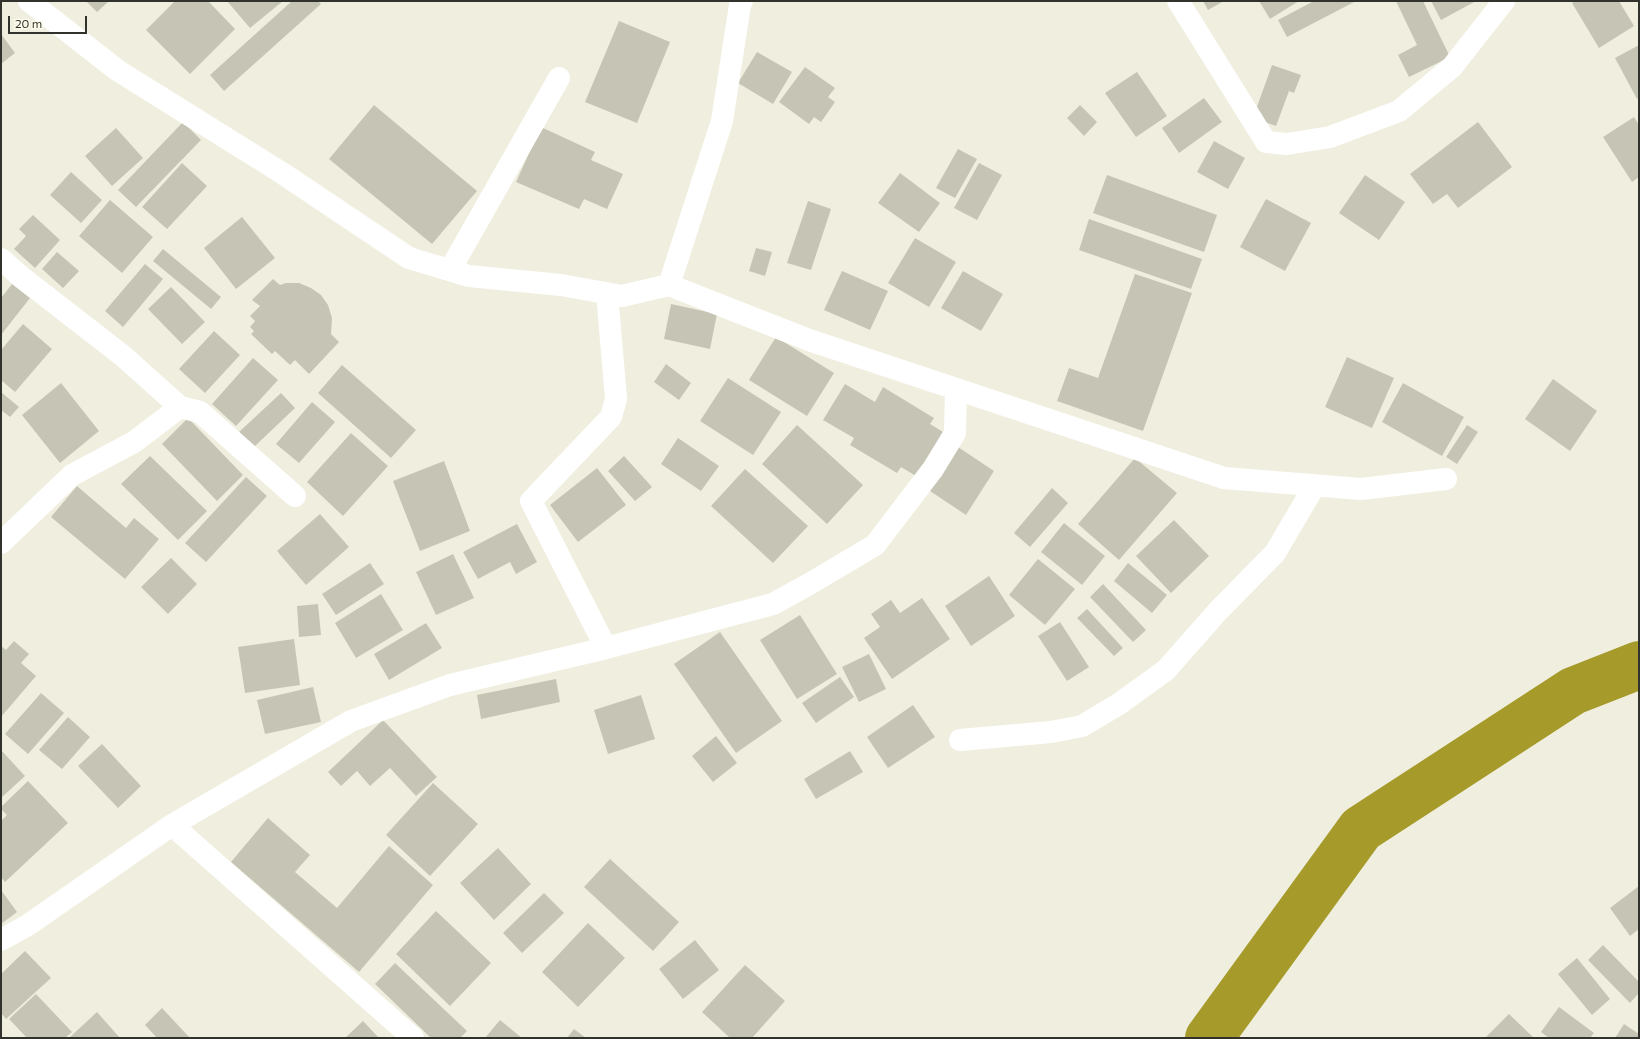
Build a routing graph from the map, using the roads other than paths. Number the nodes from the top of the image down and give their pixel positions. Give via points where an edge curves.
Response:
1 (29, 1) edge
2 (742, 1) edge
3 (1178, 1) edge
4 (1504, 1) edge
5 (559, 78) dead end
6 (1, 258) edge
7 (450, 270) junction
8 (669, 285) junction
9 (607, 293) junction
10 (956, 389) junction
11 (180, 407) junction
12 (1446, 479) dead end
13 (1315, 485) junction
14 (295, 496) dead end
15 (1, 543) edge
16 (606, 648) junction
17 (960, 740) dead end
18 (172, 825) junction
19 (1, 940) edge
20 (413, 1038) edge

1 - 7 street via 117,70 282,173 409,258
2 - 8 street via 722,121
3 - 4 street via 1266,142 1287,144 1330,137 1399,111 1452,67
5 - 7 street
6 - 11 street via 20,276 123,356
7 - 9 street via 469,276 561,285
8 - 9 street via 622,296
8 - 10 street via 809,340
9 - 16 street via 616,399 611,417 531,501
10 - 13 street via 1224,478
10 - 16 street via 955,433 933,469 874,545 773,604
11 - 14 street via 200,412
11 - 15 street via 134,442 72,475
12 - 13 street via 1361,489
13 - 17 street via 1275,553 1218,611 1166,670 1119,704 1082,726 1050,732
16 - 18 street via 450,685 352,721
18 - 19 street via 28,925
18 - 20 street

